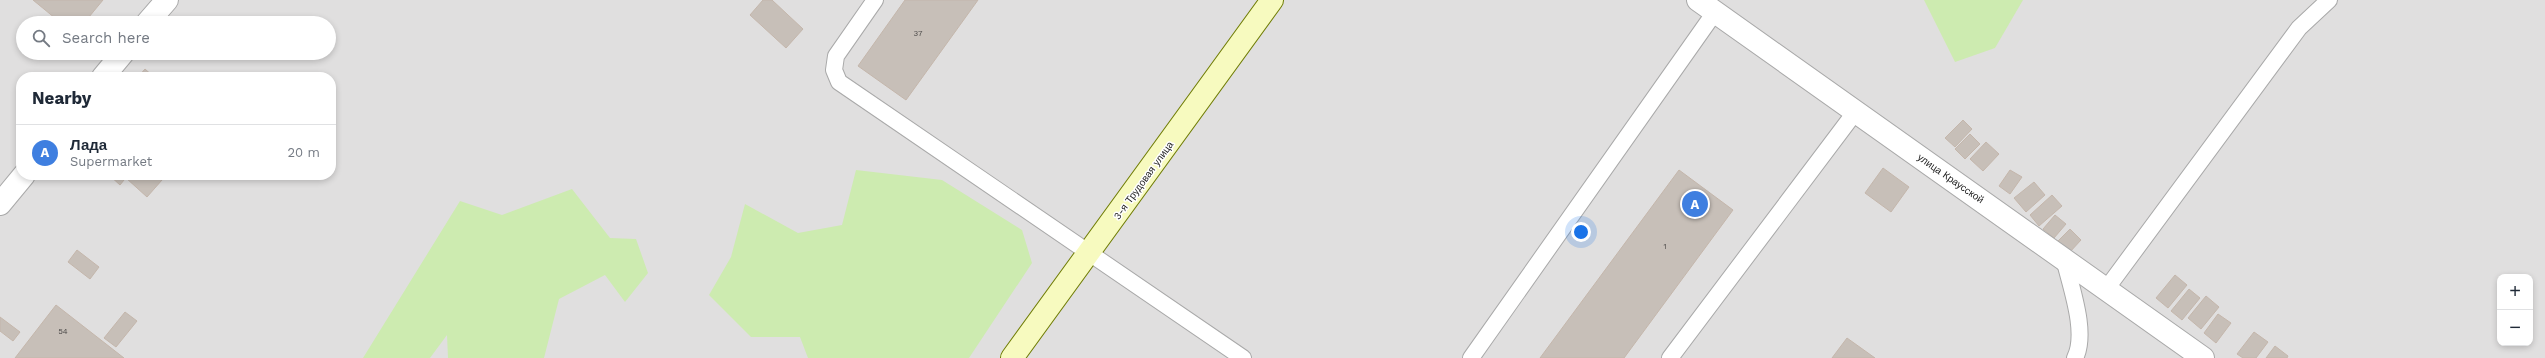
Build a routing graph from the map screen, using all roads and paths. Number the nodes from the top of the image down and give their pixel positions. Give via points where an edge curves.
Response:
1 (167, 0) edge
2 (875, 0) edge
3 (1272, 0) edge
4 (2329, 0) edge
5 (1707, 6) edge
6 (153, 16) edge
7 (117, 60) edge
8 (107, 72) edge
9 (1856, 111) junction
10 (20, 180) edge
11 (0, 204) edge
12 (1090, 252) junction
13 (2064, 258) junction
14 (2107, 288) junction
15 (1012, 358) edge
16 (1243, 358) edge
17 (1471, 358) edge
18 (1670, 358) edge
19 (2075, 358) edge
20 (2203, 358) edge

1 - 6 street
2 - 12 lane via 836,56 834,70 839,82
3 - 12 street, 3-я Трудовая улица
4 - 14 lane via 2299,28
5 - 9 street, улица Краусской
5 - 17 lane
7 - 8 street
9 - 13 street, улица Краусской
9 - 18 lane
10 - 11 street
12 - 15 street, 3-я Трудовая улица
12 - 16 lane
13 - 14 street, улица Краусской
13 - 19 lane via 2080,329 2079,350
14 - 20 street, улица Краусской

